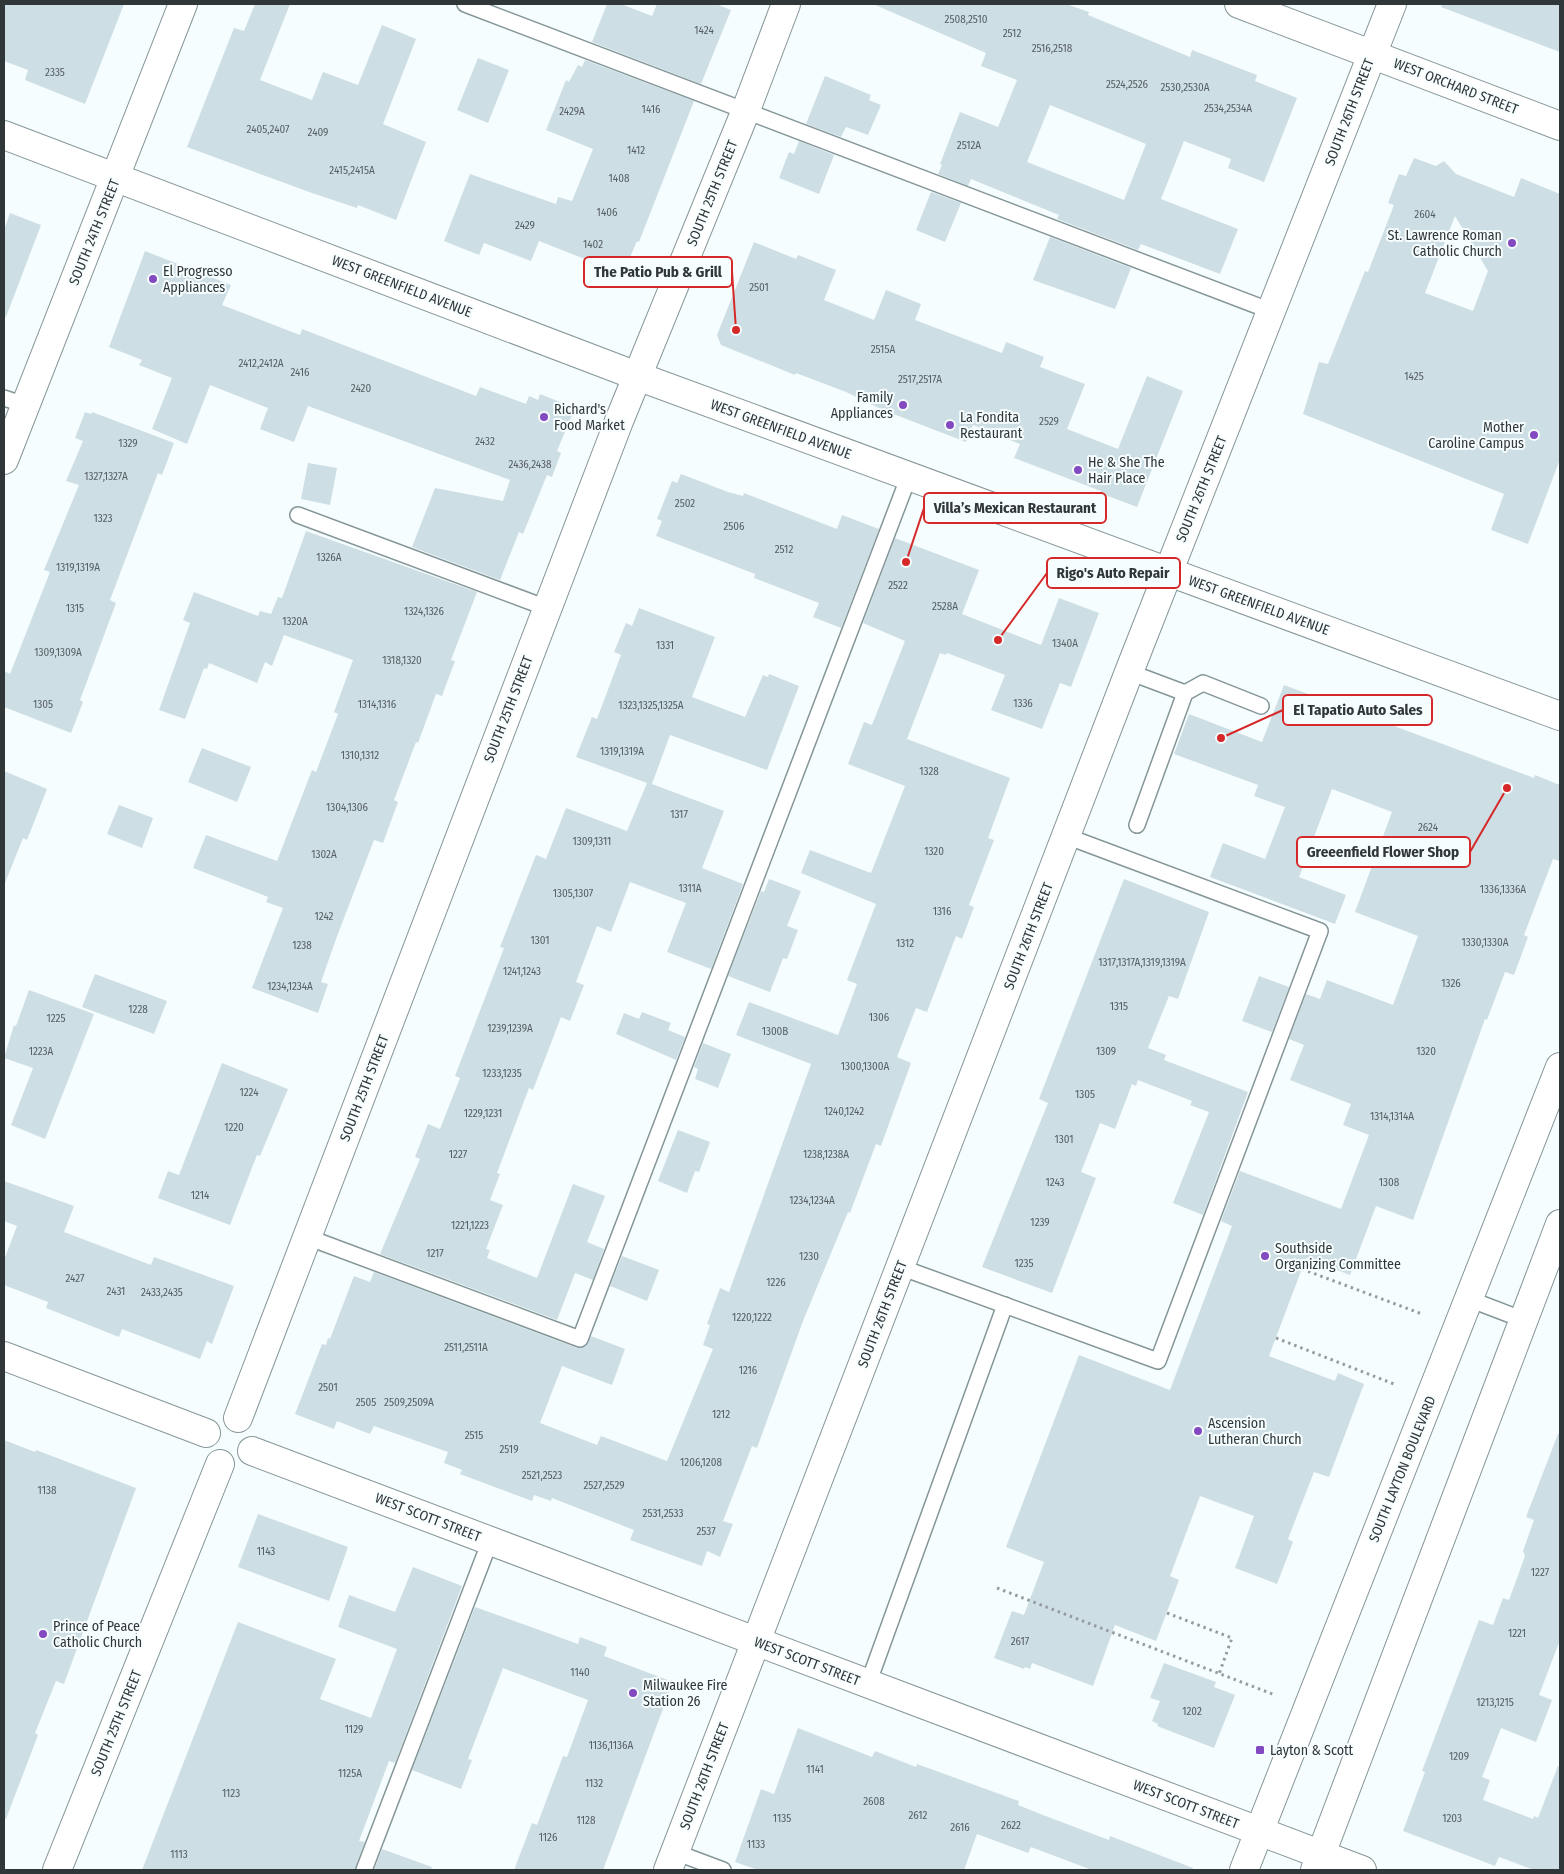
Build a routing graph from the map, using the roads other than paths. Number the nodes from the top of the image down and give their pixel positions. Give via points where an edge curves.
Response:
1 (183, 4) edge
2 (465, 4) edge
3 (786, 4) edge
4 (1239, 4) edge
5 (1392, 4) edge
6 (1372, 54) junction
7 (746, 110) junction
8 (1560, 126) edge
9 (4, 135) edge
10 (116, 177) junction
11 (1271, 311) junction
12 (636, 376) junction
13 (14, 402) edge
14 (4, 460) edge
15 (909, 476) junction
16 (298, 515) dead end
17 (1168, 571) junction
18 (546, 608) junction
19 (1129, 672) junction
20 (1185, 693) junction
21 (1260, 706) dead end
22 (1560, 716) edge
23 (1137, 825) dead end
24 (1066, 836) junction
25 (1560, 1067) edge
26 (1560, 1224) edge
27 (308, 1236) junction
28 (900, 1267) junction
29 (1469, 1299) junction
30 (1005, 1305) junction
31 (1524, 1320) junction
32 (4, 1356) edge
33 (238, 1418) junction
34 (206, 1433) junction
35 (252, 1451) junction
36 (220, 1464) junction
37 (490, 1541) junction
38 (756, 1642) junction
39 (868, 1684) junction
40 (1259, 1832) junction
41 (671, 1861) edge
42 (1318, 1863) edge
43 (58, 1870) edge
44 (364, 1870) edge
45 (723, 1870) edge
46 (1244, 1870) edge
47 (1362, 1870) edge

1 - 10 street, SOUTH 24TH STREET
2 - 7 lane
3 - 7 street, SOUTH 25TH STREET
4 - 6 street, WEST ORCHARD STREET
5 - 6 street, SOUTH 26TH STREET
6 - 8 street, WEST ORCHARD STREET
6 - 11 street, SOUTH 26TH STREET
7 - 11 lane
7 - 12 street, SOUTH 25TH STREET
9 - 10 street, WEST GREENFIELD AVENUE
10 - 12 street, WEST GREENFIELD AVENUE
10 - 13 street, SOUTH 24TH STREET
11 - 17 street, SOUTH 26TH STREET
12 - 15 street, WEST GREENFIELD AVENUE
12 - 18 street, SOUTH 25TH STREET
13 - 14 street, SOUTH 24TH STREET
15 - 17 street, WEST GREENFIELD AVENUE
15 - 27 lane via 580,1339
16 - 18 lane
17 - 19 street, SOUTH 26TH STREET
17 - 22 street, WEST GREENFIELD AVENUE
18 - 27 street, SOUTH 25TH STREET
19 - 20 lane
19 - 24 street, SOUTH 26TH STREET
20 - 21 lane via 1203,683
20 - 23 lane
24 - 28 street, SOUTH 26TH STREET
24 - 30 lane via 1320,930 1158,1361
25 - 29 street, SOUTH LAYTON BOULEVARD
26 - 31 street
27 - 33 street, SOUTH 25TH STREET
28 - 30 lane
28 - 38 street, SOUTH 26TH STREET
29 - 31 lane
29 - 40 street, SOUTH LAYTON BOULEVARD
30 - 39 lane
31 - 42 street
32 - 34 street
33 - 34 street via 222,1418
33 - 35 street via 250,1428 254,1443
34 - 36 street via 205,1448 213,1461
35 - 36 street via 248,1458 235,1466
35 - 37 street, WEST SCOTT STREET
36 - 43 street, SOUTH 25TH STREET
37 - 38 street, WEST SCOTT STREET
37 - 44 lane
38 - 39 street, WEST SCOTT STREET
38 - 41 street, SOUTH 26TH STREET
39 - 40 street, WEST SCOTT STREET
40 - 42 street, WEST SCOTT STREET
40 - 46 street, SOUTH LAYTON BOULEVARD
41 - 45 lane
42 - 47 street, WEST SCOTT STREET

